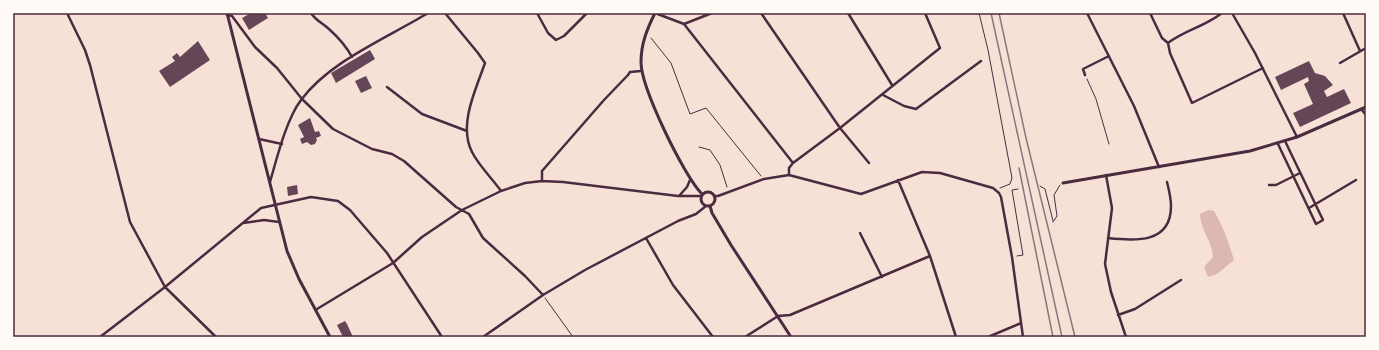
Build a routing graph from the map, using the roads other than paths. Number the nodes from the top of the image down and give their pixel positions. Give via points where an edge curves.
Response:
1 (67, 13) edge
2 (311, 13) edge
3 (428, 13) edge
4 (445, 13) edge
5 (537, 13) edge
6 (587, 13) edge
7 (655, 13) edge
8 (712, 13) edge
9 (761, 13) edge
10 (848, 13) edge
11 (925, 13) edge
12 (1087, 13) edge
13 (1150, 13) edge
14 (1222, 13) edge
15 (1232, 13) edge
16 (1343, 13) edge
17 (227, 14) edge
18 (684, 24) junction
19 (1168, 43) junction
20 (1366, 48) edge
21 (1360, 52) junction
22 (1109, 56) junction
23 (352, 57) junction
24 (981, 62) dead end
25 (1340, 63) dead end
26 (1263, 68) junction
27 (641, 71) junction
28 (1085, 75) road end
29 (892, 85) junction
30 (387, 87) dead end
31 (883, 95) junction
32 (302, 99) junction
33 (1366, 107) edge
34 (1361, 109) junction
35 (1366, 116) edge
36 (840, 128) junction
37 (467, 131) junction
38 (1297, 137) junction
39 (258, 139) junction
40 (1285, 141) junction
41 (282, 144) junction
42 (1278, 144) junction
43 (793, 163) junction
44 (869, 163) dead end
45 (1159, 167) junction
46 (1300, 173) junction
47 (789, 175) junction
48 (1106, 175) junction
49 (1293, 176) junction
50 (690, 180) junction
51 (898, 180) junction
52 (1356, 180) dead end
53 (542, 181) junction
54 (1167, 182) dead end
55 (1063, 183) road end
56 (269, 185) junction
57 (1269, 186) dead end
58 (502, 191) junction
59 (702, 195) junction
60 (678, 196) junction
61 (714, 196) junction
62 (274, 204) junction
63 (1315, 204) junction
64 (708, 206) junction
65 (1309, 208) junction
66 (462, 210) junction
67 (279, 222) junction
68 (243, 223) junction
69 (860, 233) dead end
70 (646, 238) junction
71 (1108, 238) junction
72 (930, 256) junction
73 (394, 263) junction
74 (882, 277) junction
75 (1181, 280) dead end
76 (165, 287) junction
77 (543, 296) junction
78 (317, 309) junction
79 (1118, 315) junction
80 (778, 316) junction
81 (1021, 322) junction
82 (100, 337) edge
83 (216, 337) edge
84 (330, 337) edge
85 (442, 337) edge
86 (483, 337) edge
87 (713, 337) edge
88 (745, 337) edge
89 (791, 337) edge
90 (956, 337) edge
91 (988, 337) edge
92 (1023, 337) edge
93 (1126, 337) edge

1 - 76 street via 90,65 130,222
2 - 23 street via 316,21 329,28 346,46
3 - 23 street
4 - 37 street via 484,63 470,105
5 - 6 street via 548,33 556,40 564,36
7 - 18 street
7 - 27 street via 644,38
8 - 18 street
9 - 36 street
10 - 29 street
11 - 29 street via 940,48
12 - 22 street
13 - 19 street via 1162,38
14 - 19 street via 1204,26 1180,35
15 - 26 street
16 - 21 street
17 - 32 street via 232,16 255,47 277,68
17 - 39 street
18 - 43 street
19 - 26 street via 1192,103
20 - 21 street
21 - 25 street
22 - 28 street via 1083,69
22 - 45 street via 1134,106
23 - 32 street via 328,72
24 - 31 street via 916,109
26 - 38 street
27 - 50 street via 647,90
27 - 53 street via 630,72 604,100 542,171
29 - 31 street
30 - 37 street via 422,114
31 - 36 street
32 - 41 street
32 - 66 street via 338,133 404,161
33 - 34 street
34 - 35 street
34 - 38 street
36 - 43 street
36 - 44 street
37 - 58 street via 471,151
38 - 40 street
39 - 41 street
39 - 56 street
40 - 42 street
40 - 46 street
41 - 56 street
42 - 45 street
42 - 49 street
43 - 47 street via 789,168
45 - 48 street
46 - 49 street
46 - 63 street
47 - 51 street via 861,194
47 - 61 street via 764,179
48 - 55 street
48 - 71 street via 1112,208
49 - 57 street
49 - 65 street
50 - 59 street
50 - 60 street
51 - 72 street
51 - 81 street via 922,172 940,173 986,185 999,192
52 - 63 street
53 - 58 street via 524,183
53 - 60 street
54 - 71 street via 1171,205 1166,227 1149,238
56 - 62 street
58 - 66 street
59 - 60 street
59 - 61 street via 709,192
59 - 64 street via 702,202
61 - 64 street via 714,203
62 - 67 street
62 - 68 street via 261,208
62 - 73 street via 311,197 338,201 350,210
63 - 65 street
63 - 65 street via 1323,220 1316,224
64 - 70 street
64 - 80 street
66 - 73 street via 422,237
66 - 77 street via 469,214 483,238
67 - 68 street via 264,220
67 - 78 street via 292,263
68 - 76 street
69 - 74 street
70 - 77 street via 585,270
70 - 87 street via 673,285
71 - 79 street via 1105,264
72 - 74 street
72 - 90 street
73 - 78 street
73 - 85 street
74 - 80 street via 790,315
75 - 79 street via 1135,309
76 - 82 street
76 - 83 street
77 - 86 street
78 - 84 street
79 - 93 street
80 - 88 street
80 - 89 street
81 - 91 street
81 - 92 street

